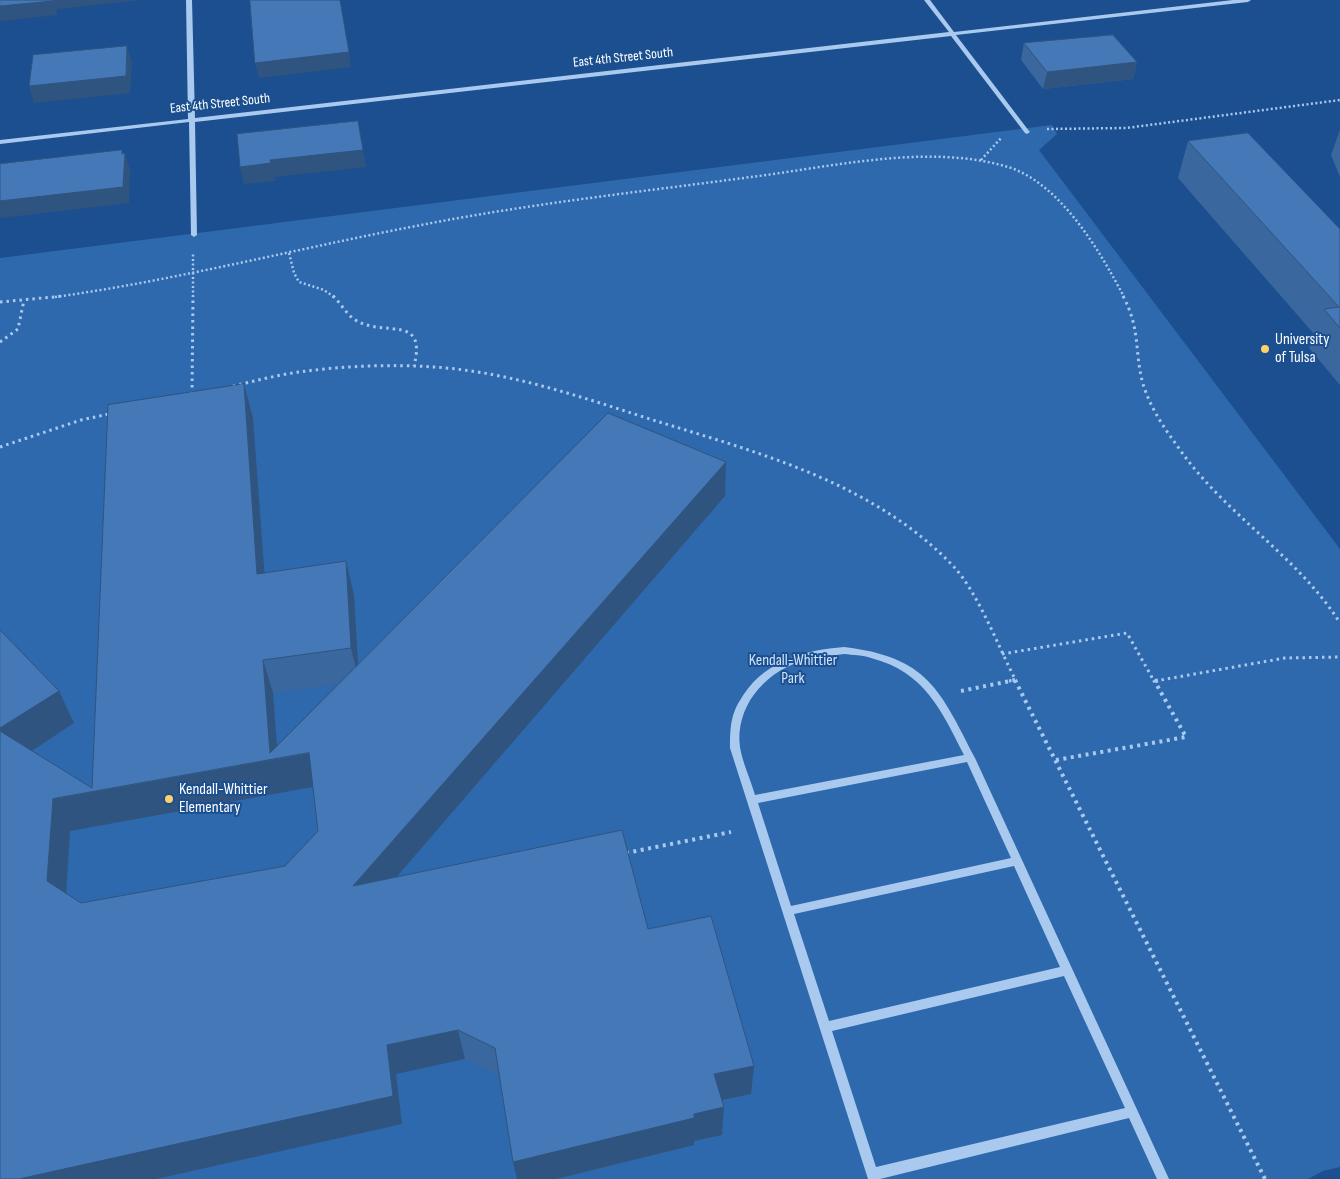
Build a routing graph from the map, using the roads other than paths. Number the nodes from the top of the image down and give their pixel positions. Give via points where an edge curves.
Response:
1 (189, 0) edge
2 (927, 0) edge
3 (1248, 0) edge
4 (953, 33) junction
5 (191, 120) junction
6 (1027, 132) dead end
7 (0, 142) edge
8 (194, 235) dead end
9 (970, 758) junction
10 (752, 800) junction
11 (1017, 861) junction
12 (788, 911) junction
13 (1067, 970) junction
14 (825, 1027) junction
15 (1132, 1112) junction
16 (873, 1177) edge
17 (1163, 1179) edge

1 - 5 street
2 - 4 street
3 - 4 street, East 4th Street South
4 - 5 street, East 4th Street South
4 - 6 street
5 - 7 street, East 4th Street South
5 - 8 street
9 - 10 street
9 - 10 street via 944,707 930,687 914,673 884,658 866,654 848,651 811,653 768,674 740,708 735,727 735,748
9 - 11 street
10 - 12 street
11 - 12 street
11 - 13 street
12 - 14 street
13 - 14 street
13 - 15 street
14 - 16 street
15 - 16 lane
15 - 17 street

